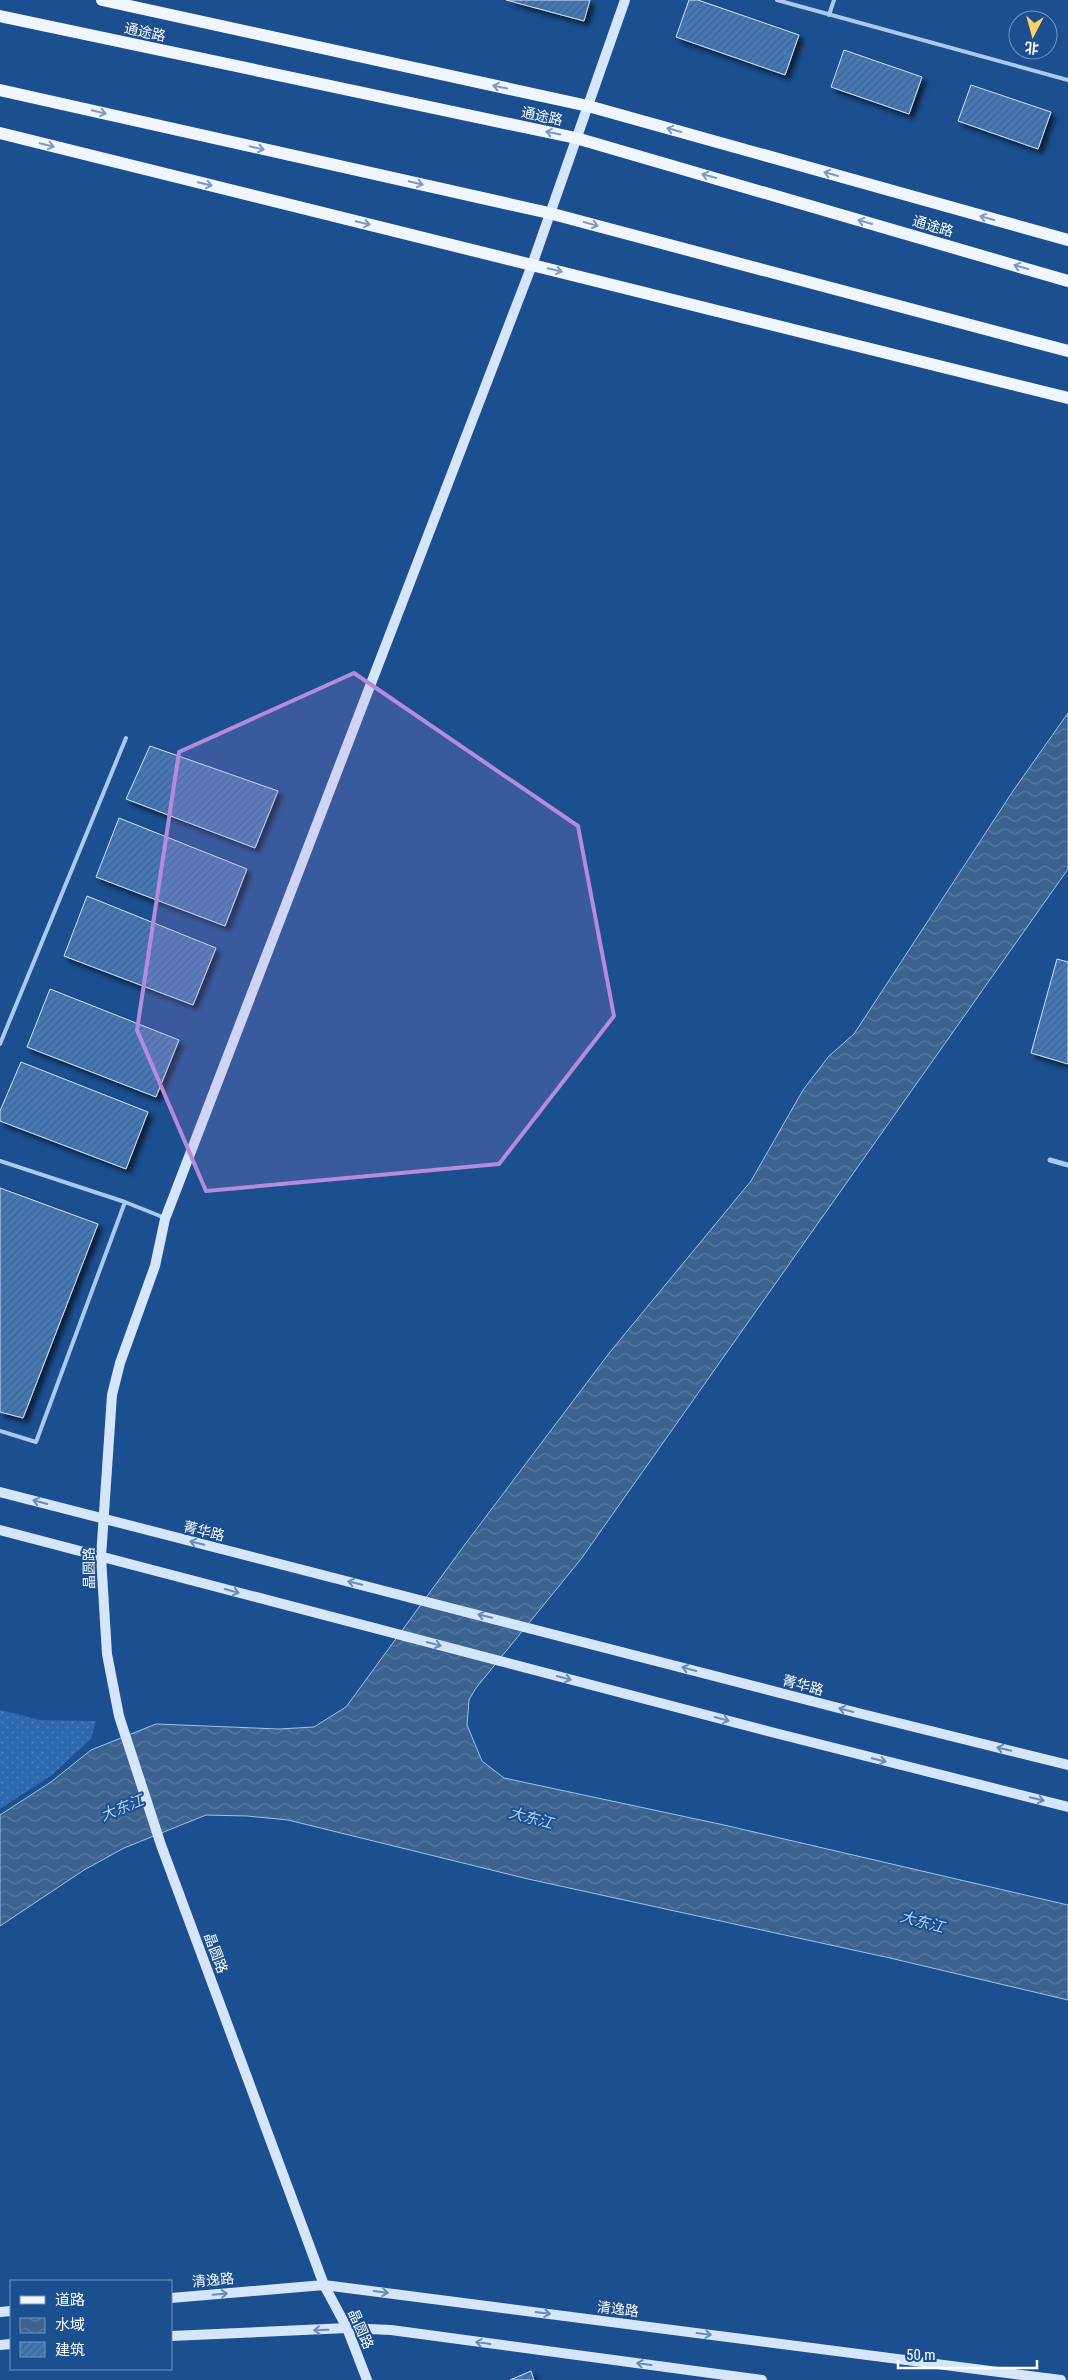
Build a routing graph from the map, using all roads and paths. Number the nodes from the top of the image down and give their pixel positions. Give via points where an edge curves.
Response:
1 (102, 0) edge
2 (624, 0) edge
3 (777, 0) edge
4 (834, 0) edge
5 (829, 15) junction
6 (0, 16) edge
7 (1068, 80) edge
8 (0, 90) edge
9 (588, 106) junction
10 (0, 133) edge
11 (576, 138) junction
12 (549, 213) junction
13 (1068, 240) edge
14 (532, 265) junction
15 (1068, 281) edge
16 (1068, 351) edge
17 (1068, 398) edge
18 (126, 738) dead end
19 (0, 1044) edge
20 (0, 1160) edge
21 (1050, 1160) dead end
22 (1068, 1165) edge
23 (125, 1202) junction
24 (165, 1219) junction
25 (0, 1431) edge
26 (0, 1492) edge
27 (104, 1519) junction
28 (0, 1530) edge
29 (100, 1556) junction
30 (1068, 1765) edge
31 (1068, 1807) edge
32 (324, 2285) junction
33 (172, 2298) edge
34 (347, 2328) junction
35 (172, 2336) edge
36 (367, 2380) edge
37 (762, 2380) edge
38 (1061, 2380) edge

9 -> 1 main road
2 - 9 street, 晶圆路
3 - 5 lane
4 - 5 lane
5 - 7 lane
11 -> 6 main road, 通途路
8 -> 12 main road
9 - 11 street, 晶圆路
13 -> 9 main road
10 -> 14 main road
11 - 12 street, 晶圆路
15 -> 11 main road, 通途路
12 - 14 street, 晶圆路
12 -> 16 main road
14 -> 17 main road
14 - 24 street, 晶圆路
18 - 19 lane
20 - 23 lane
21 - 22 street
23 - 24 lane
23 - 25 lane via 36,1442
24 - 27 street, 晶圆路 via 155,1266 120,1363 112,1395
27 -> 26 street, 菁华路
27 - 29 street, 晶圆路
30 -> 27 street, 菁华路
28 - 29 street
29 -> 31 street
29 - 32 street, 晶圆路 via 107,1654 119,1716 161,1845
33 -> 32 street, 清逸路
32 - 34 street, 晶圆路
32 -> 38 street, 清逸路
34 -> 35 street
34 - 36 street, 晶圆路
37 -> 34 street via 391,2330

